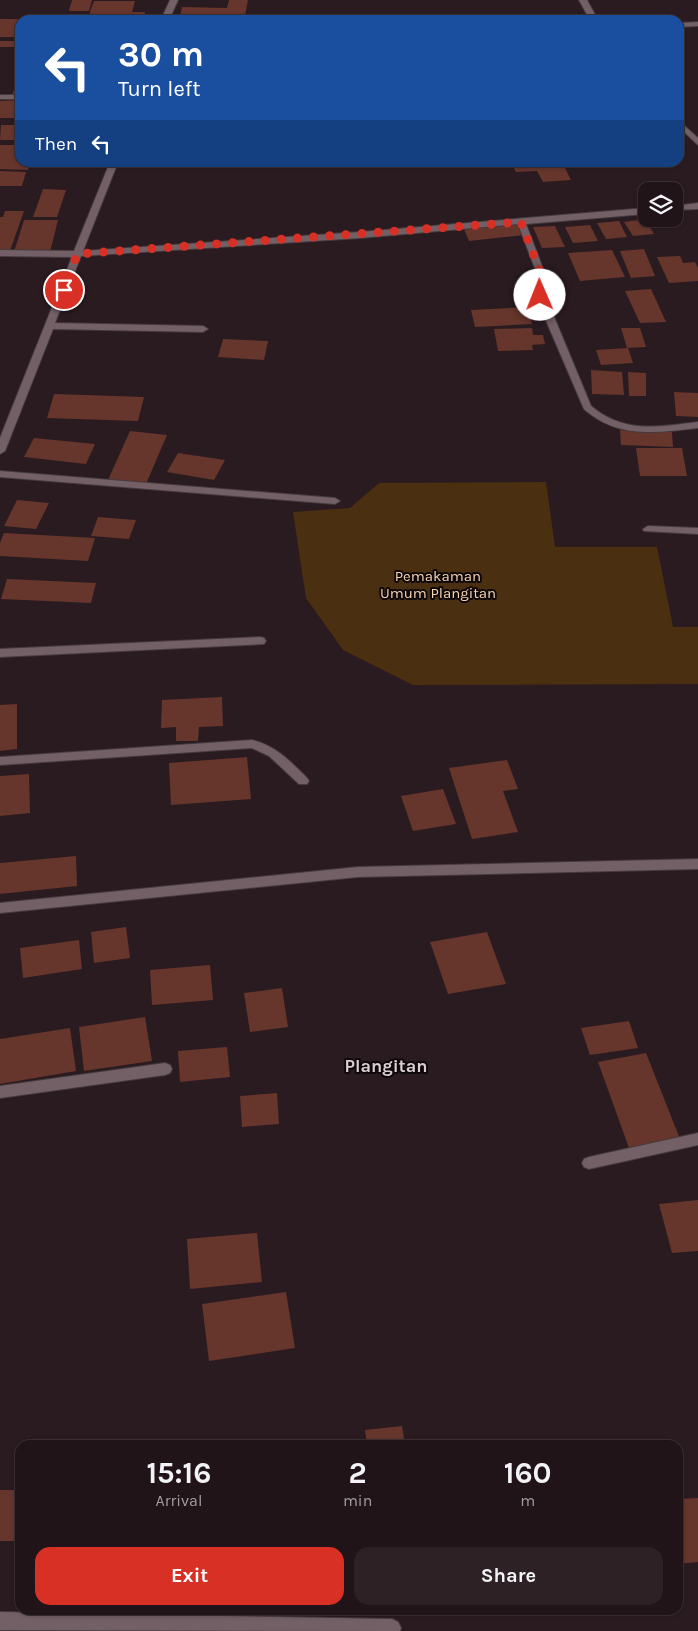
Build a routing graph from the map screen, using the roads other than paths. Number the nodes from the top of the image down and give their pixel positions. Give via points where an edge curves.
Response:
1 (174, 0) edge
2 (583, 0) edge
3 (167, 15) edge
4 (591, 15) edge
5 (698, 24) edge
6 (684, 25) edge
7 (0, 96) edge
8 (15, 97) edge
9 (684, 129) edge
10 (690, 136) junction
11 (684, 137) edge
12 (698, 143) edge
13 (112, 167) edge
14 (698, 206) edge
15 (683, 207) edge
16 (638, 212) edge
17 (521, 222) junction
18 (0, 253) edge
19 (77, 254) junction
20 (50, 326) junction
21 (202, 328) dead end
22 (698, 425) edge
23 (0, 451) edge
24 (0, 474) edge
25 (335, 501) dead end
26 (648, 530) dead end
27 (698, 531) edge
28 (260, 641) dead end
29 (0, 652) edge
30 (0, 761) edge
31 (302, 781) dead end
32 (698, 864) edge
33 (0, 908) edge
34 (165, 1069) dead end
35 (0, 1092) edge
36 (698, 1139) edge
37 (589, 1162) dead end
38 (0, 1621) edge
39 (392, 1628) dead end

1 - 3 street
2 - 4 street
5 - 6 street
7 - 8 street
9 - 10 street
10 - 11 street
10 - 12 street
13 - 19 street
14 - 15 street
16 - 17 street
17 - 19 street
17 - 22 street via 543,279 540,295 587,407 595,416 625,427
18 - 19 street
19 - 20 street
20 - 21 street
20 - 23 street
24 - 25 street
26 - 27 street
28 - 29 street
30 - 31 street via 252,744 262,745
32 - 33 street via 358,872
34 - 35 street
36 - 37 street
38 - 39 street

